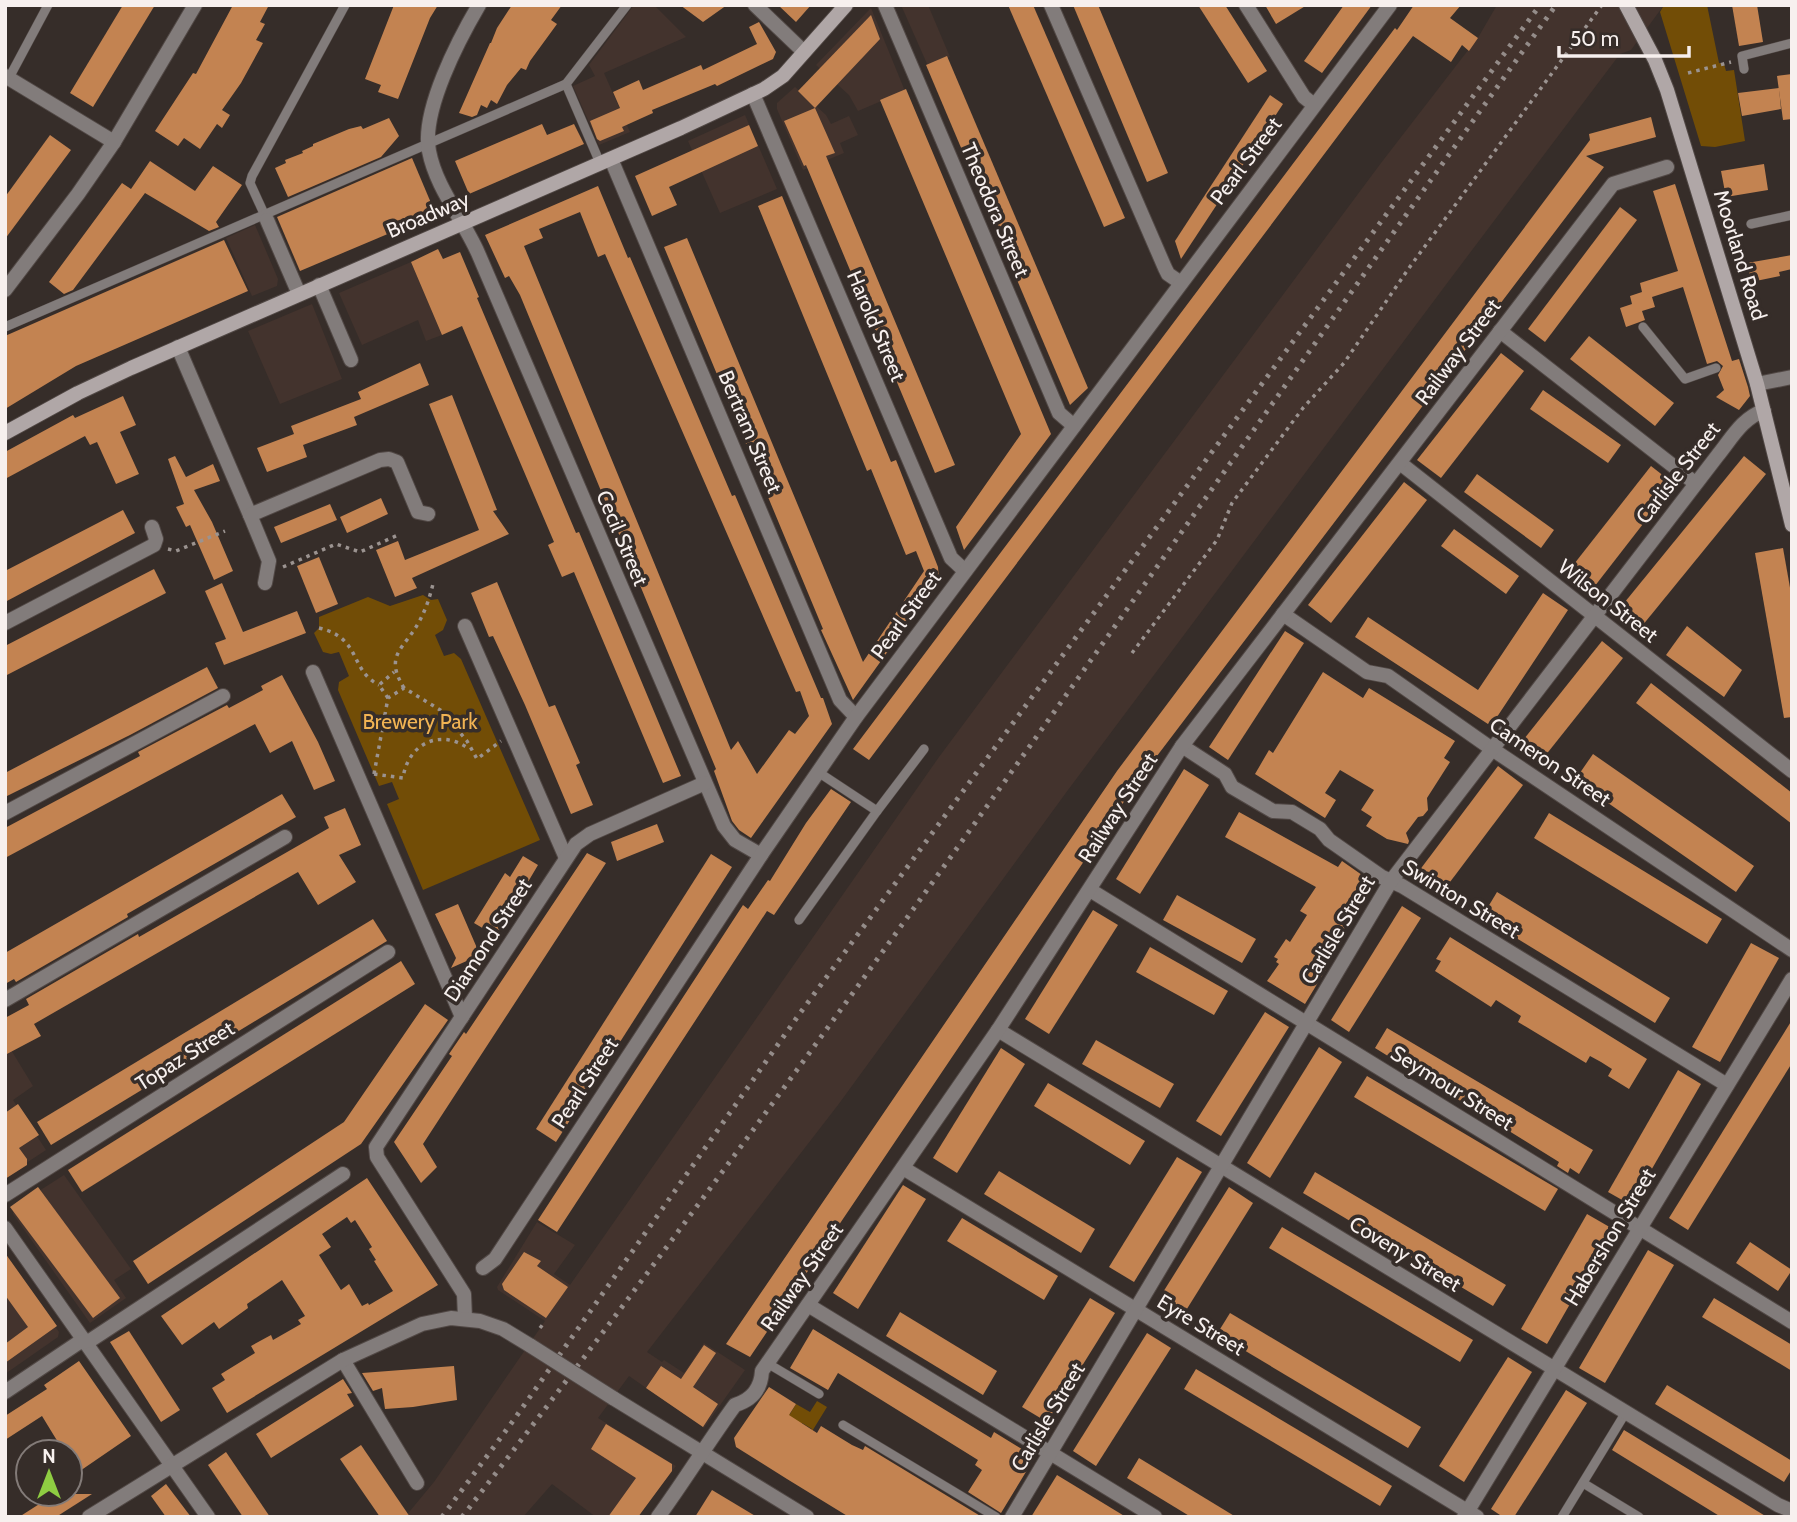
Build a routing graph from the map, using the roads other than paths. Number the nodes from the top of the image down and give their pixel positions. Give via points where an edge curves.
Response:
1 (48, 5) edge
2 (195, 5) edge
3 (345, 5) edge
4 (479, 5) edge
5 (627, 5) edge
6 (755, 5) edge
7 (845, 5) edge
8 (884, 5) edge
9 (1051, 5) edge
10 (1246, 5) edge
11 (1390, 5) edge
12 (1626, 5) edge
13 (1792, 43) edge
14 (804, 52) junction
15 (1744, 69) dead end
16 (7, 77) edge
17 (566, 84) junction
18 (753, 94) junction
19 (1314, 105) junction
20 (114, 142) junction
21 (428, 143) junction
22 (606, 161) junction
23 (1667, 167) dead end
24 (1792, 215) edge
25 (265, 217) junction
26 (462, 223) junction
27 (1751, 224) dead end
28 (1181, 283) junction
29 (318, 285) junction
30 (5, 290) edge
31 (299, 294) junction
32 (5, 327) edge
33 (1643, 327) dead end
34 (1500, 331) junction
35 (177, 347) junction
36 (351, 360) dead end
37 (1716, 369) dead end
38 (1792, 377) edge
39 (1757, 384) junction
40 (1764, 411) junction
41 (1074, 426) junction
42 (5, 433) edge
43 (1400, 463) junction
44 (1695, 483) junction
45 (428, 514) dead end
46 (250, 515) junction
47 (1792, 525) edge
48 (152, 527) dead end
49 (965, 570) junction
50 (265, 583) dead end
51 (1283, 614) junction
52 (1594, 616) junction
53 (5, 623) edge
54 (465, 626) dead end
55 (313, 672) dead end
56 (223, 696) dead end
57 (856, 717) junction
58 (1182, 746) junction
59 (924, 749) dead end
60 (1492, 749) junction
61 (1792, 771) edge
62 (818, 772) junction
63 (705, 783) junction
64 (877, 811) junction
65 (5, 813) edge
66 (285, 837) dead end
67 (761, 855) junction
68 (566, 858) junction
69 (1391, 881) junction
70 (1090, 890) junction
71 (799, 920) dead end
72 (1792, 950) edge
73 (388, 952) dead end
74 (1792, 979) edge
75 (5, 1000) edge
76 (462, 1017) junction
77 (1307, 1024) junction
78 (998, 1030) junction
79 (1727, 1085) junction
80 (1221, 1166) junction
81 (902, 1168) junction
82 (344, 1174) dead end
83 (5, 1195) edge
84 (5, 1228) edge
85 (1639, 1229) junction
86 (483, 1268) dead end
87 (808, 1305) junction
88 (1137, 1310) junction
89 (466, 1318) junction
90 (1792, 1322) edge
91 (85, 1342) junction
92 (343, 1360) junction
93 (768, 1363) junction
94 (1554, 1368) junction
95 (5, 1392) edge
96 (819, 1394) dead end
97 (1626, 1412) junction
98 (843, 1425) dead end
99 (1050, 1453) junction
100 (702, 1454) junction
101 (172, 1467) junction
102 (417, 1483) dead end
103 (1583, 1483) junction
104 (1774, 1511) edge
105 (1792, 1511) edge
106 (1470, 1515) edge
107 (89, 1517) edge
108 (208, 1517) edge
109 (658, 1517) edge
110 (807, 1517) edge
111 (996, 1517) edge
112 (1012, 1517) edge
113 (1155, 1517) edge
114 (1562, 1517) edge
115 (1639, 1517) edge

1 - 16 lane
2 - 20 street
3 - 25 lane via 252,176 250,183
4 - 21 street via 443,78
5 - 17 lane
6 - 14 street
7 - 14 main road, Broadway
8 - 41 street, Theodora Street via 1059,413
9 - 28 street via 1165,268
10 - 19 street via 1304,97
11 - 19 street, Pearl Street
12 - 39 main road, Moorland Road via 1667,90
13 - 15 lane via 1742,55
14 - 18 main road, Broadway via 783,76
16 - 20 street
17 - 21 lane
17 - 22 lane
18 - 22 main road, Broadway
18 - 49 street, Harold Street via 951,558
19 - 28 street, Pearl Street
20 - 30 street
21 - 25 lane
21 - 26 street, Cecil Street
22 - 26 main road, Broadway
22 - 57 street, Bertram Street via 840,700
23 - 34 street, Railway Street via 1613,184
24 - 27 lane
25 - 31 street
25 - 32 lane
26 - 29 main road, Broadway
26 - 63 street, Cecil Street
28 - 41 street, Pearl Street
29 - 31 main road, Broadway
29 - 36 street
31 - 35 main road, Broadway
33 - 37 lane via 1685,379
34 - 43 street, Railway Street
34 - 44 street
35 - 42 main road, Broadway
35 - 46 street
38 - 39 street
39 - 40 main road, Moorland Road
40 - 44 street, Carlisle Street via 1746,420
40 - 47 main road, Moorland Road
41 - 49 street, Pearl Street
43 - 51 street, Railway Street
43 - 52 street, Wilson Street
44 - 52 street, Carlisle Street
45 - 46 street via 418,512 397,462 389,458
46 - 50 street via 269,561
48 - 53 street via 154,545
49 - 57 street, Pearl Street
51 - 58 street, Railway Street
51 - 60 street, Cameron Street via 1367,672 1388,676
52 - 60 street, Carlisle Street
52 - 61 street, Wilson Street
54 - 68 street
55 - 76 street
56 - 65 street
57 - 62 street, Pearl Street
58 - 69 street, Swinton Street via 1225,774 1232,787 1273,811 1292,812
58 - 70 street, Railway Street
59 - 64 lane
60 - 69 street, Carlisle Street
60 - 72 street, Cameron Street
62 - 64 lane
62 - 67 street, Pearl Street
63 - 67 street, Cecil Street via 729,833
63 - 68 street, Diamond Street via 582,838
64 - 71 lane
66 - 75 street
67 - 86 street, Pearl Street via 495,1259
68 - 76 street, Diamond Street
69 - 77 street, Carlisle Street
69 - 79 street, Swinton Street
70 - 77 street, Seymour Street
70 - 78 street, Railway Street
73 - 83 street, Topaz Street
74 - 79 street, Habershon Street
76 - 89 street, Diamond Street via 376,1147 377,1157 464,1294
77 - 80 street, Carlisle Street
77 - 85 street, Seymour Street
78 - 80 street, Coveny Street
78 - 81 street, Railway Street
79 - 85 street, Habershon Street
80 - 88 street, Carlisle Street
80 - 94 street, Coveny Street
81 - 87 street, Railway Street
81 - 88 street, Eyre Street
82 - 91 street
84 - 91 street
85 - 90 street, Seymour Street
85 - 94 street, Habershon Street
87 - 93 street, Railway Street
87 - 99 street
88 - 99 street, Carlisle Street
88 - 106 street, Eyre Street
89 - 92 street via 422,1324
89 - 100 street, bridge via 492,1324 531,1346
91 - 95 street
91 - 101 street
92 - 101 street
92 - 102 street
93 - 96 lane
93 - 100 street, Railway Street via 762,1383 748,1401 735,1405
94 - 97 street, Coveny Street
94 - 106 street, Habershon Street
97 - 103 lane
97 - 104 street, Coveny Street
98 - 111 lane
99 - 112 street, Carlisle Street
99 - 113 street
100 - 109 street, Railway Street
100 - 110 street
101 - 107 street
101 - 108 street
103 - 114 lane
103 - 115 lane
104 - 105 street, Coveny Street

